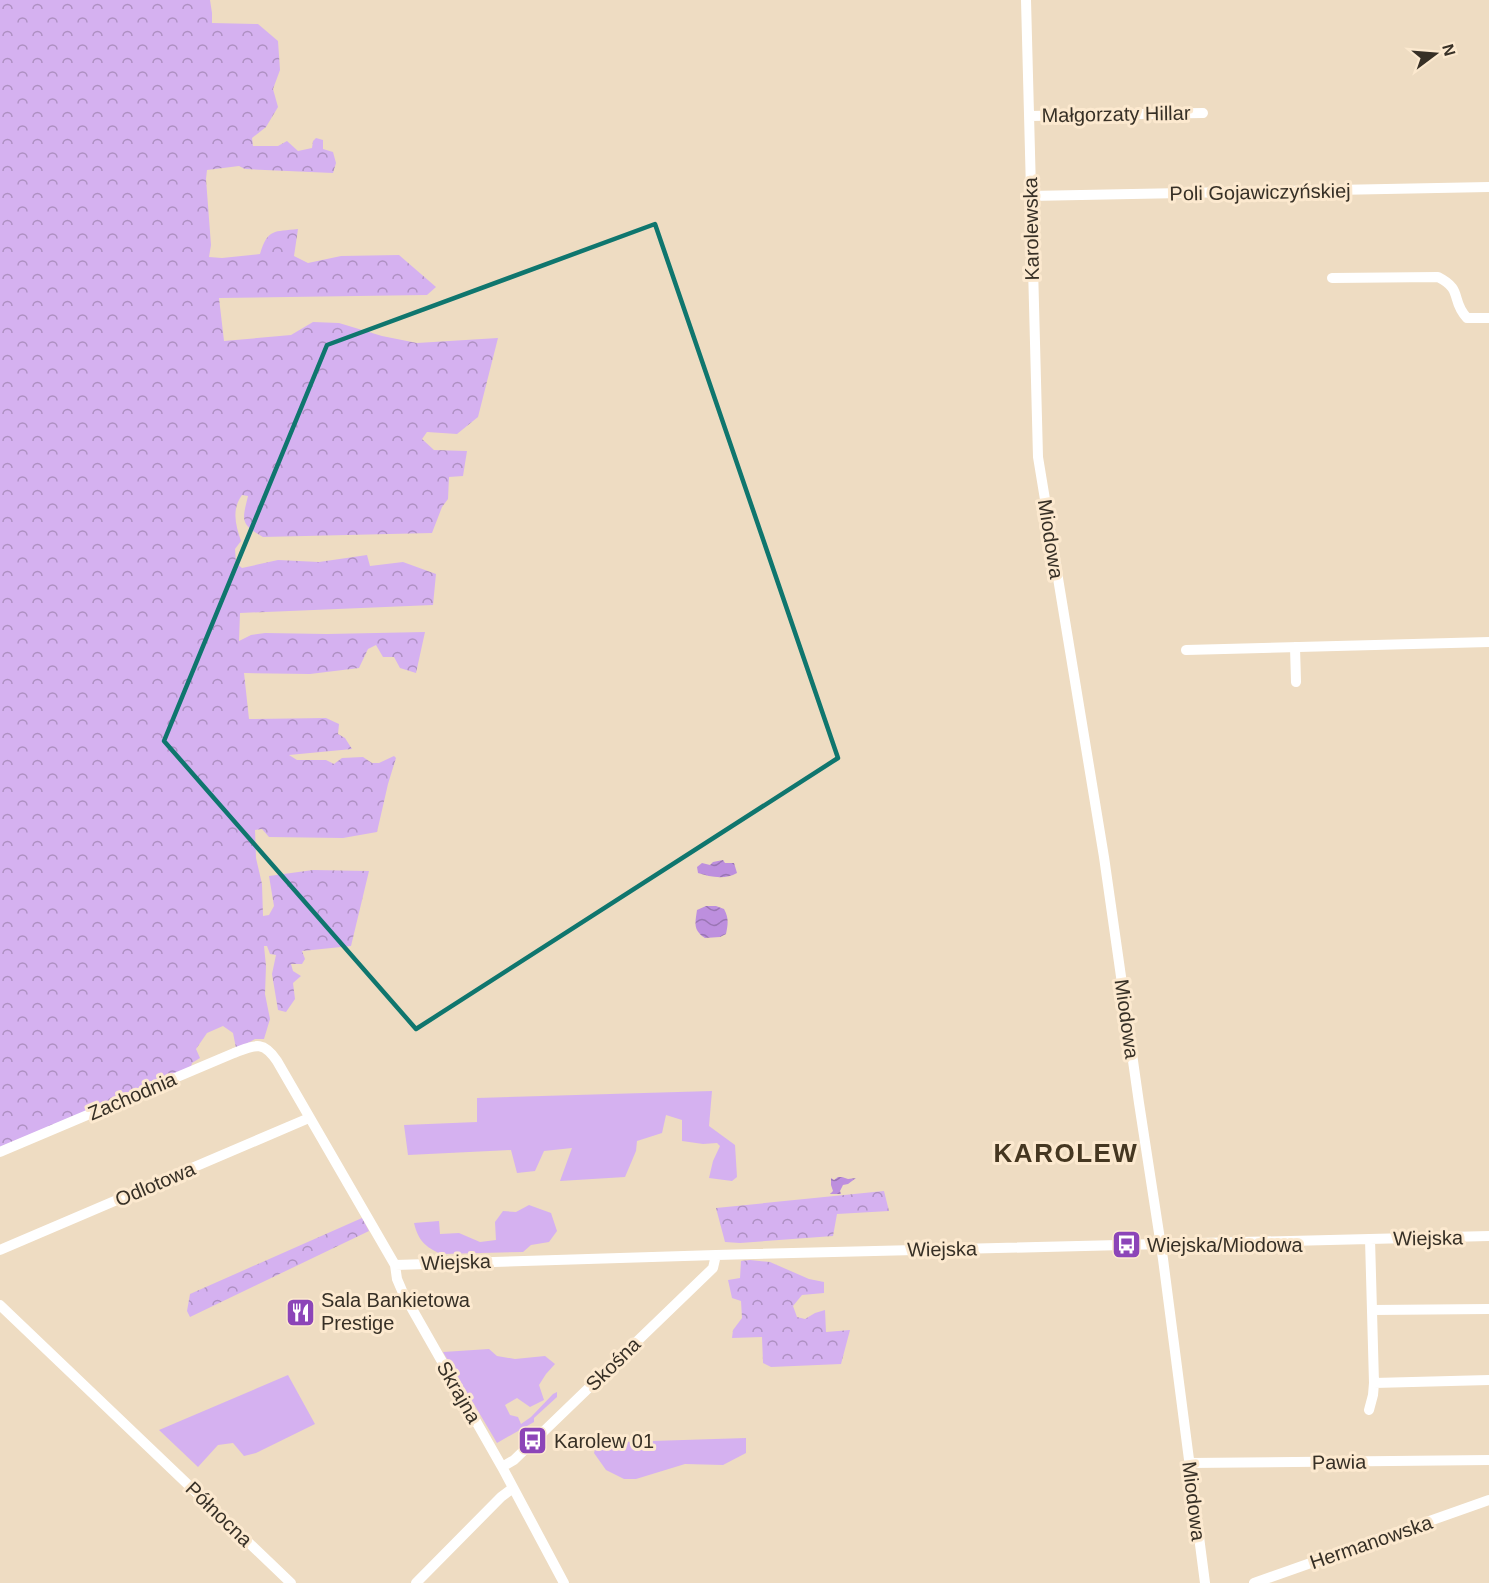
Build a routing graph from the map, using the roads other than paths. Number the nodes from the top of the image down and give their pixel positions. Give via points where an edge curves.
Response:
1 (1026, 0) edge
2 (1203, 113) dead end
3 (1029, 116) junction
4 (1489, 187) edge
5 (1030, 196) junction
6 (1332, 278) dead end
7 (1489, 318) edge
8 (1038, 458) joint
9 (1489, 642) edge
10 (1295, 647) junction
11 (1186, 651) dead end
12 (1296, 682) dead end
13 (265, 1047) joint
14 (309, 1118) junction
15 (0, 1152) edge
16 (1489, 1236) edge
17 (1370, 1239) junction
18 (1161, 1244) junction
19 (0, 1250) edge
20 (716, 1255) junction
21 (394, 1265) junction
22 (0, 1305) edge
23 (1489, 1309) edge
24 (1372, 1310) junction
25 (1489, 1380) edge
26 (1374, 1383) junction
27 (1369, 1410) dead end
28 (1489, 1460) edge
29 (1190, 1463) junction
30 (502, 1467) junction
31 (513, 1488) junction
32 (1489, 1500) edge
33 (291, 1583) edge
34 (416, 1583) edge
35 (564, 1583) edge
36 (1205, 1583) edge
37 (1254, 1583) edge

1 - 3 street, Karolewska
2 - 3 street, Małgorzaty Hillar
3 - 5 street, Karolewska
4 - 5 street, Poli Gojawiczyńskiej
5 - 8 street, Karolewska
6 - 7 street via 1438,277 1455,289 1460,311 1467,318
8 - 18 street, Miodowa via 1104,857
9 - 10 street
10 - 11 street
10 - 12 street
13 - 14 street, Skrajna
13 - 15 street, Zachodnia via 254,1046 234,1053
14 - 19 street, Odlotowa
14 - 21 street, Skrajna
16 - 17 street, Wiejska
17 - 18 street, Wiejska
17 - 24 street
18 - 20 street, Wiejska
18 - 29 street, Miodowa
20 - 21 street, Wiejska
20 - 30 street, Skośna via 708,1274 514,1460
21 - 30 street, Skrajna via 403,1293
22 - 33 street, Północna
23 - 24 street
24 - 26 street
25 - 26 street
26 - 27 street
28 - 29 street, Pawia
29 - 36 street, Miodowa
30 - 31 street, Skrajna
31 - 34 street
31 - 35 street, Skrajna
32 - 37 street, Hermanowska

